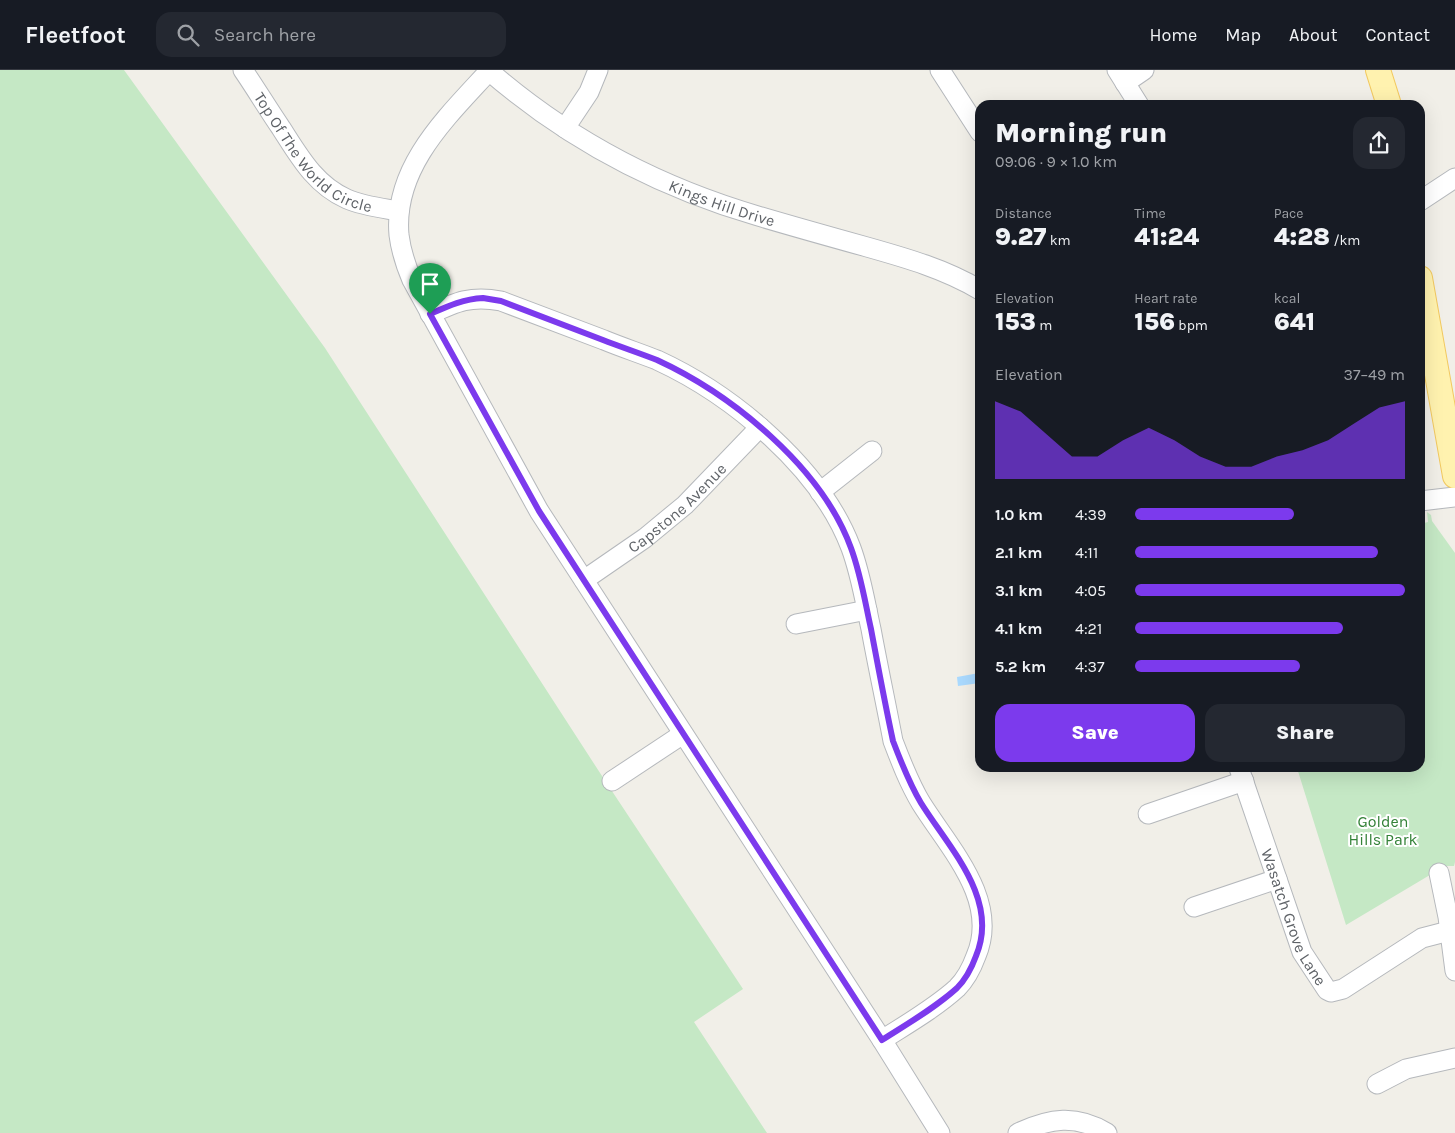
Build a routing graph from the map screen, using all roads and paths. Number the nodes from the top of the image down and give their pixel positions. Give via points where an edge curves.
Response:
1 (243, 70) edge
2 (598, 70) edge
3 (940, 70) edge
4 (1144, 70) edge
5 (1378, 70) edge
6 (488, 71) edge
7 (1121, 77) edge
8 (1136, 100) edge
9 (1387, 100) edge
10 (975, 124) edge
11 (565, 128) junction
12 (1455, 178) edge
13 (1425, 198) edge
14 (399, 211) junction
15 (975, 287) edge
16 (430, 314) junction
17 (1426, 350) edge
18 (760, 427) junction
19 (872, 451) dead end
20 (1455, 476) edge
21 (820, 492) junction
22 (1455, 497) edge
23 (1425, 500) edge
24 (584, 580) junction
25 (867, 610) junction
26 (796, 624) dead end
27 (683, 734) junction
28 (1241, 774) edge
29 (612, 781) dead end
30 (1148, 814) dead end
31 (1440, 873) dead end
32 (1277, 879) junction
33 (1194, 907) dead end
34 (1449, 931) junction
35 (1455, 972) edge
36 (882, 1040) junction
37 (1455, 1058) edge
38 (1377, 1084) dead end
39 (940, 1133) edge
40 (1018, 1133) edge
41 (1107, 1133) edge

1 - 14 street, Top Of The World Circle via 314,176 348,200
2 - 11 street via 589,92
3 - 10 street
4 - 7 street
5 - 9 main road
6 - 11 street, Kings Hill Drive
6 - 14 street via 426,144 404,187
7 - 8 street
11 - 15 street, Kings Hill Drive via 612,156 707,200 916,261
12 - 13 street
14 - 16 street via 399,236 404,258
16 - 18 street via 467,299 501,301 656,360 728,401
16 - 24 street via 539,511
17 - 20 main road
18 - 21 street via 793,459
18 - 24 street, Capstone Avenue via 685,505 645,538
19 - 21 street
21 - 25 street via 851,547
22 - 23 street
24 - 27 street
25 - 26 street
25 - 36 street via 900,762 920,802 971,879 982,912 980,948 971,969 958,986 942,1001
27 - 29 street
27 - 36 street
28 - 30 street
28 - 32 street, Wasatch Grove Lane
31 - 34 street
32 - 33 street
32 - 34 street, Wasatch Grove Lane via 1302,952 1323,986 1331,992 1343,989 1422,938
34 - 35 street
36 - 39 street
37 - 38 street via 1406,1068
40 - 41 street via 1052,1120 1072,1120

